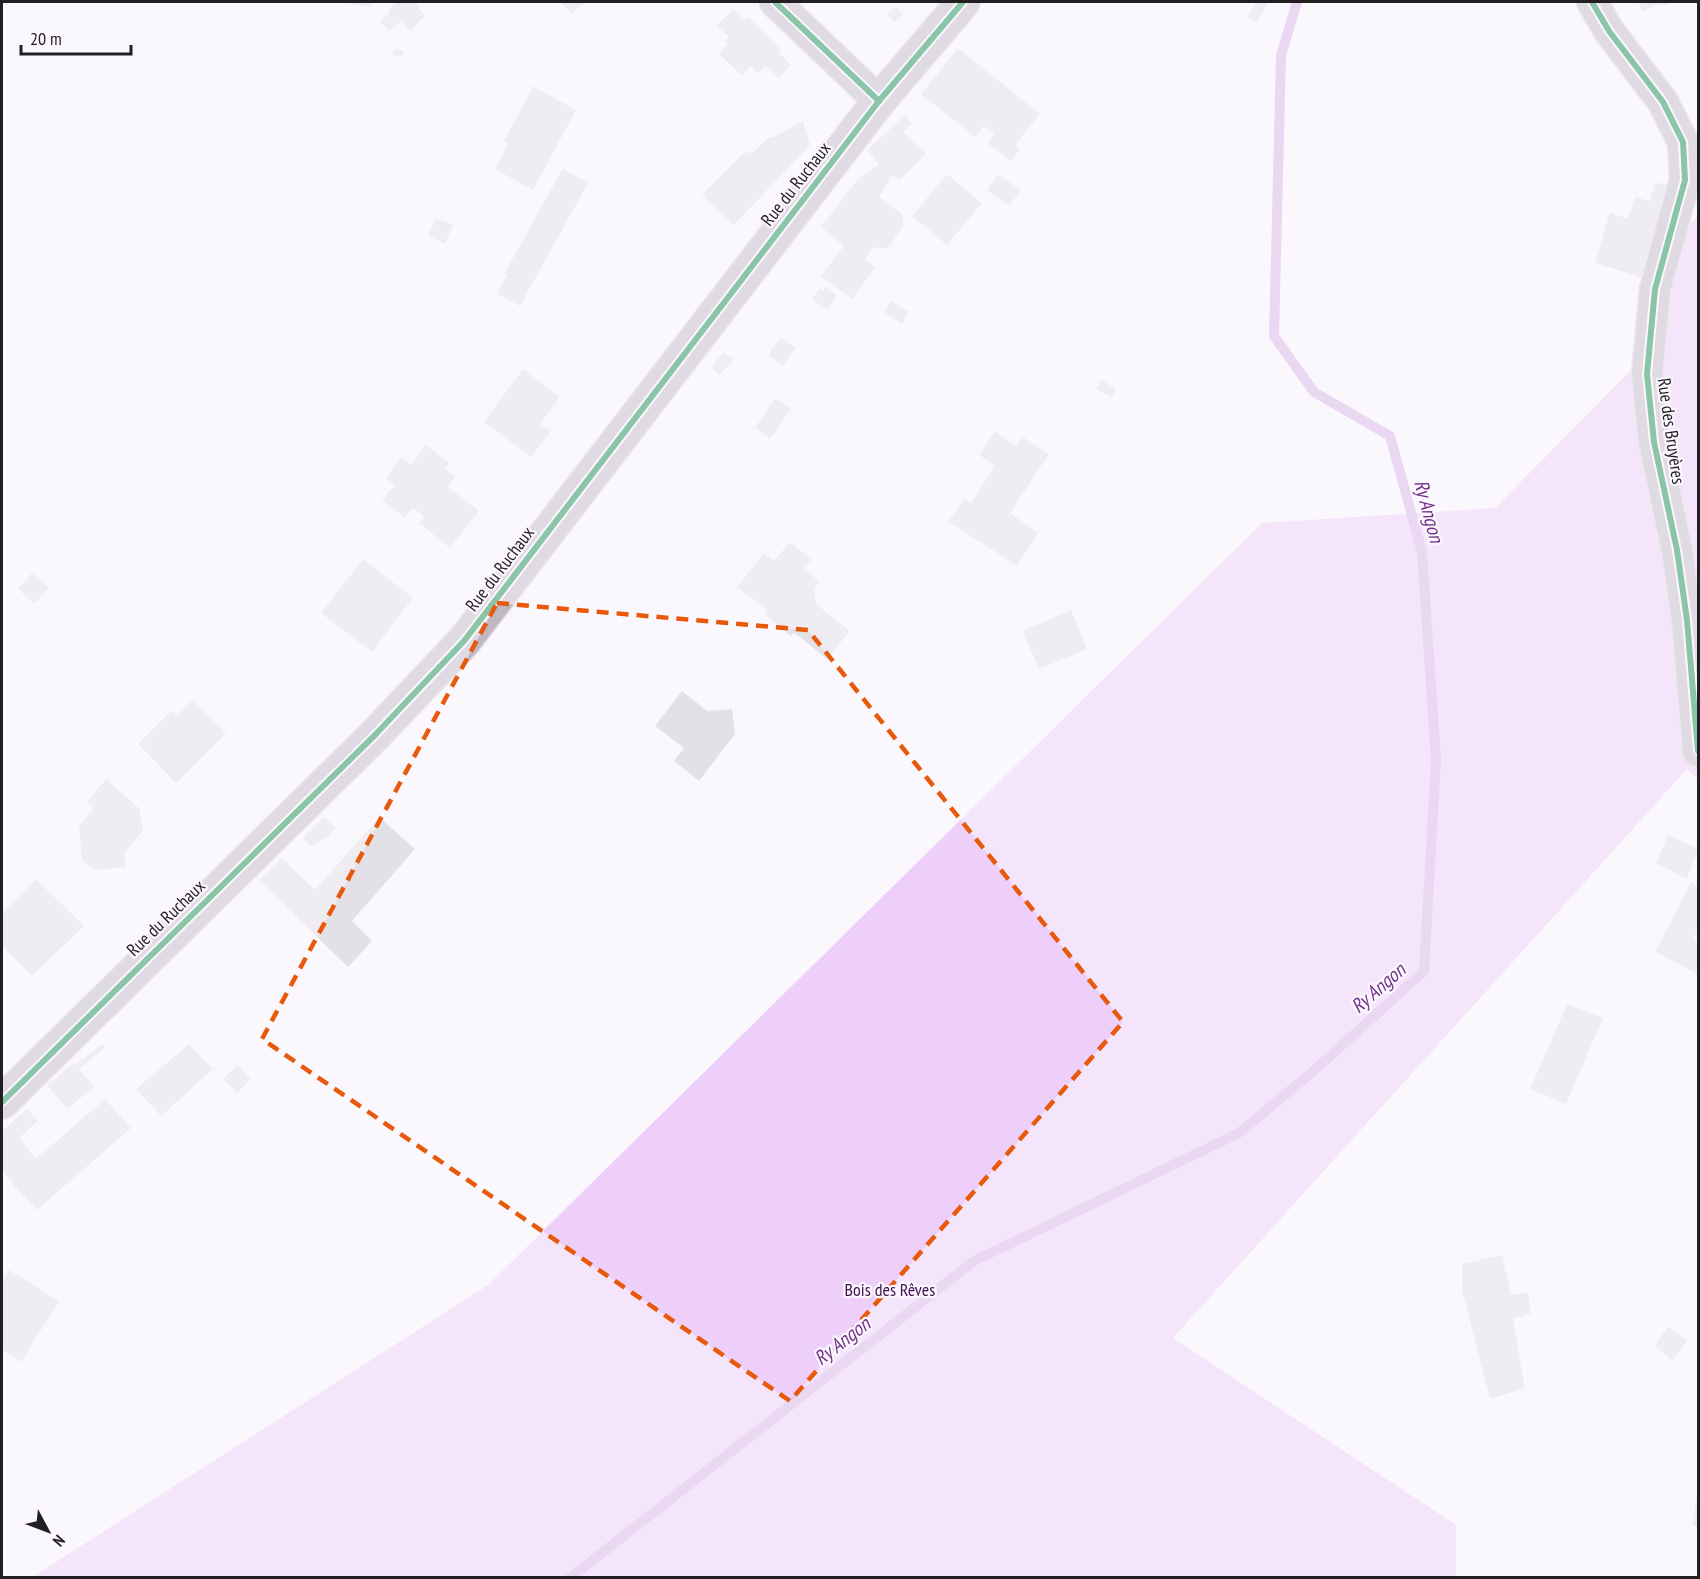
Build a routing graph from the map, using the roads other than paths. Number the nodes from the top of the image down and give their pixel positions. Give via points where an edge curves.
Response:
1 (775, 2) edge
2 (963, 2) edge
3 (1592, 2) edge
4 (879, 101) junction
5 (1698, 751) edge
6 (2, 1102) edge

1 - 4 street
2 - 4 street, Rue du Ruchaux
3 - 5 street, Rue des Bruyères via 1663,102 1683,142 1685,180 1655,289 1647,374 1654,442 1687,620
4 - 6 street, Rue du Ruchaux via 464,641 374,736

